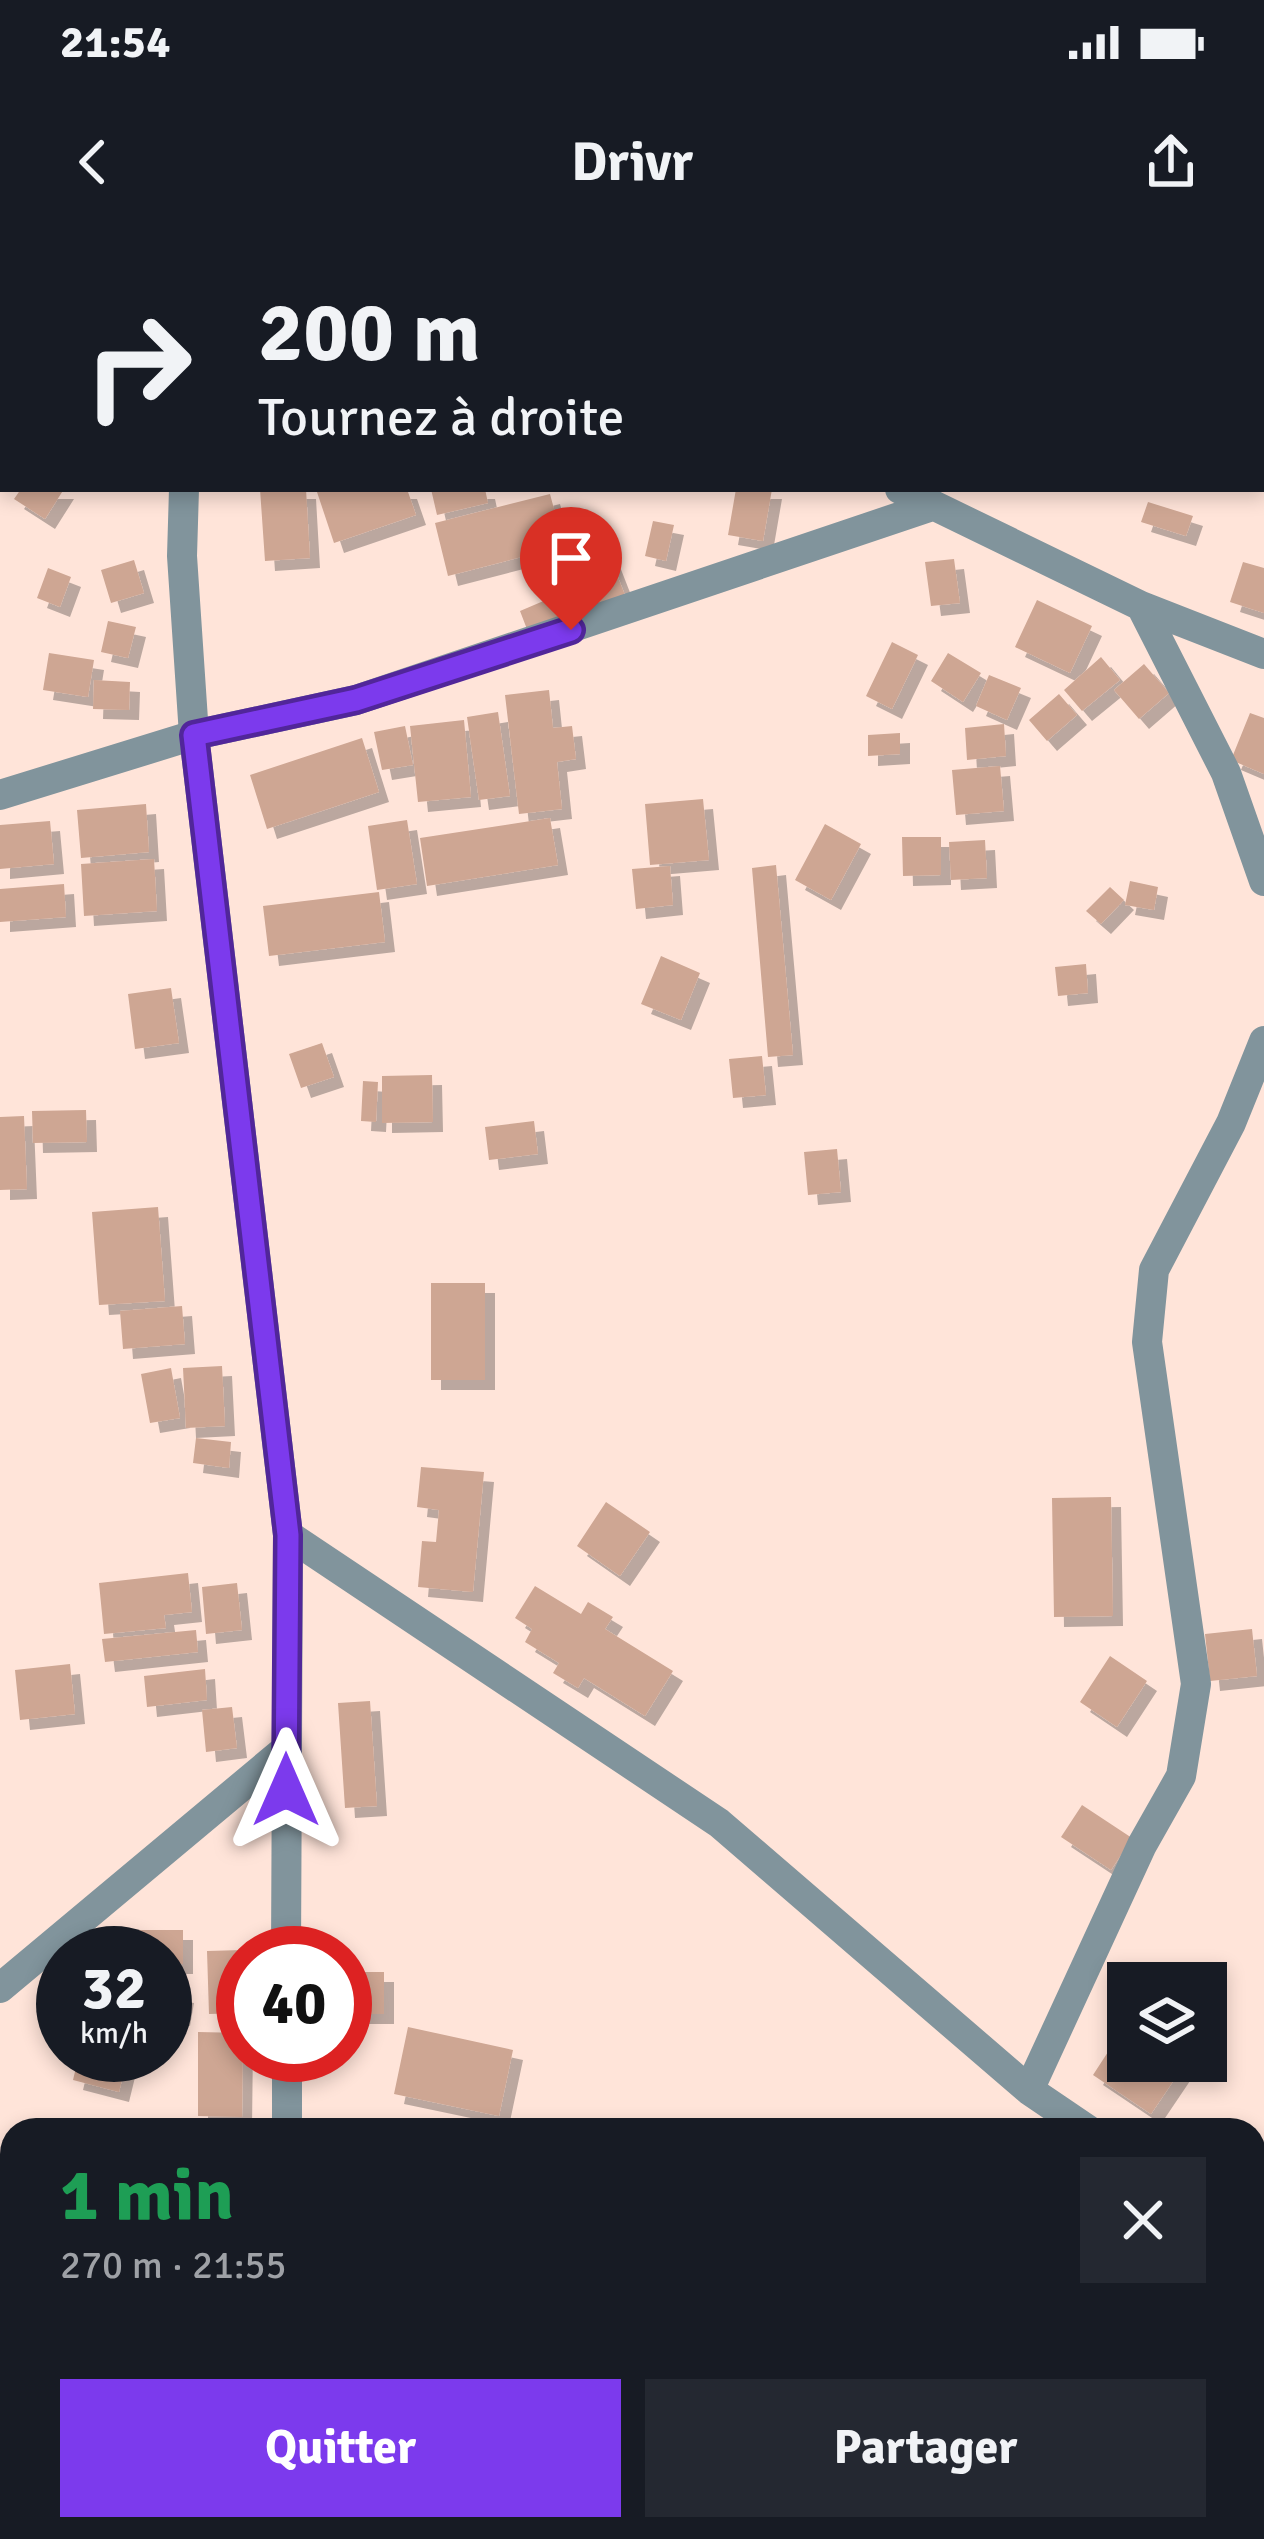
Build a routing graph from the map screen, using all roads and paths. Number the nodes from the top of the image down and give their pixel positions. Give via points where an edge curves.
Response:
1 (184, 492) edge
2 (905, 492) edge
3 (928, 507) junction
4 (1141, 606) junction
5 (1264, 654) edge
6 (194, 735) junction
7 (0, 795) edge
8 (1264, 880) edge
9 (1264, 1041) edge
10 (288, 1535) junction
11 (286, 1750) junction
12 (286, 1926) edge
13 (0, 1988) edge
14 (287, 2082) edge
15 (1029, 2090) junction
16 (287, 2118) edge
17 (1070, 2118) edge

1 - 6 street
2 - 3 street
3 - 4 street
3 - 6 street via 356,700
4 - 5 street
4 - 8 street via 1226,772
6 - 7 street
6 - 10 street
9 - 15 street via 1154,1270 1147,1342 1196,1684 1180,1776
10 - 11 street
10 - 15 street via 719,1823
11 - 12 street
11 - 13 street
14 - 16 street
15 - 17 street

